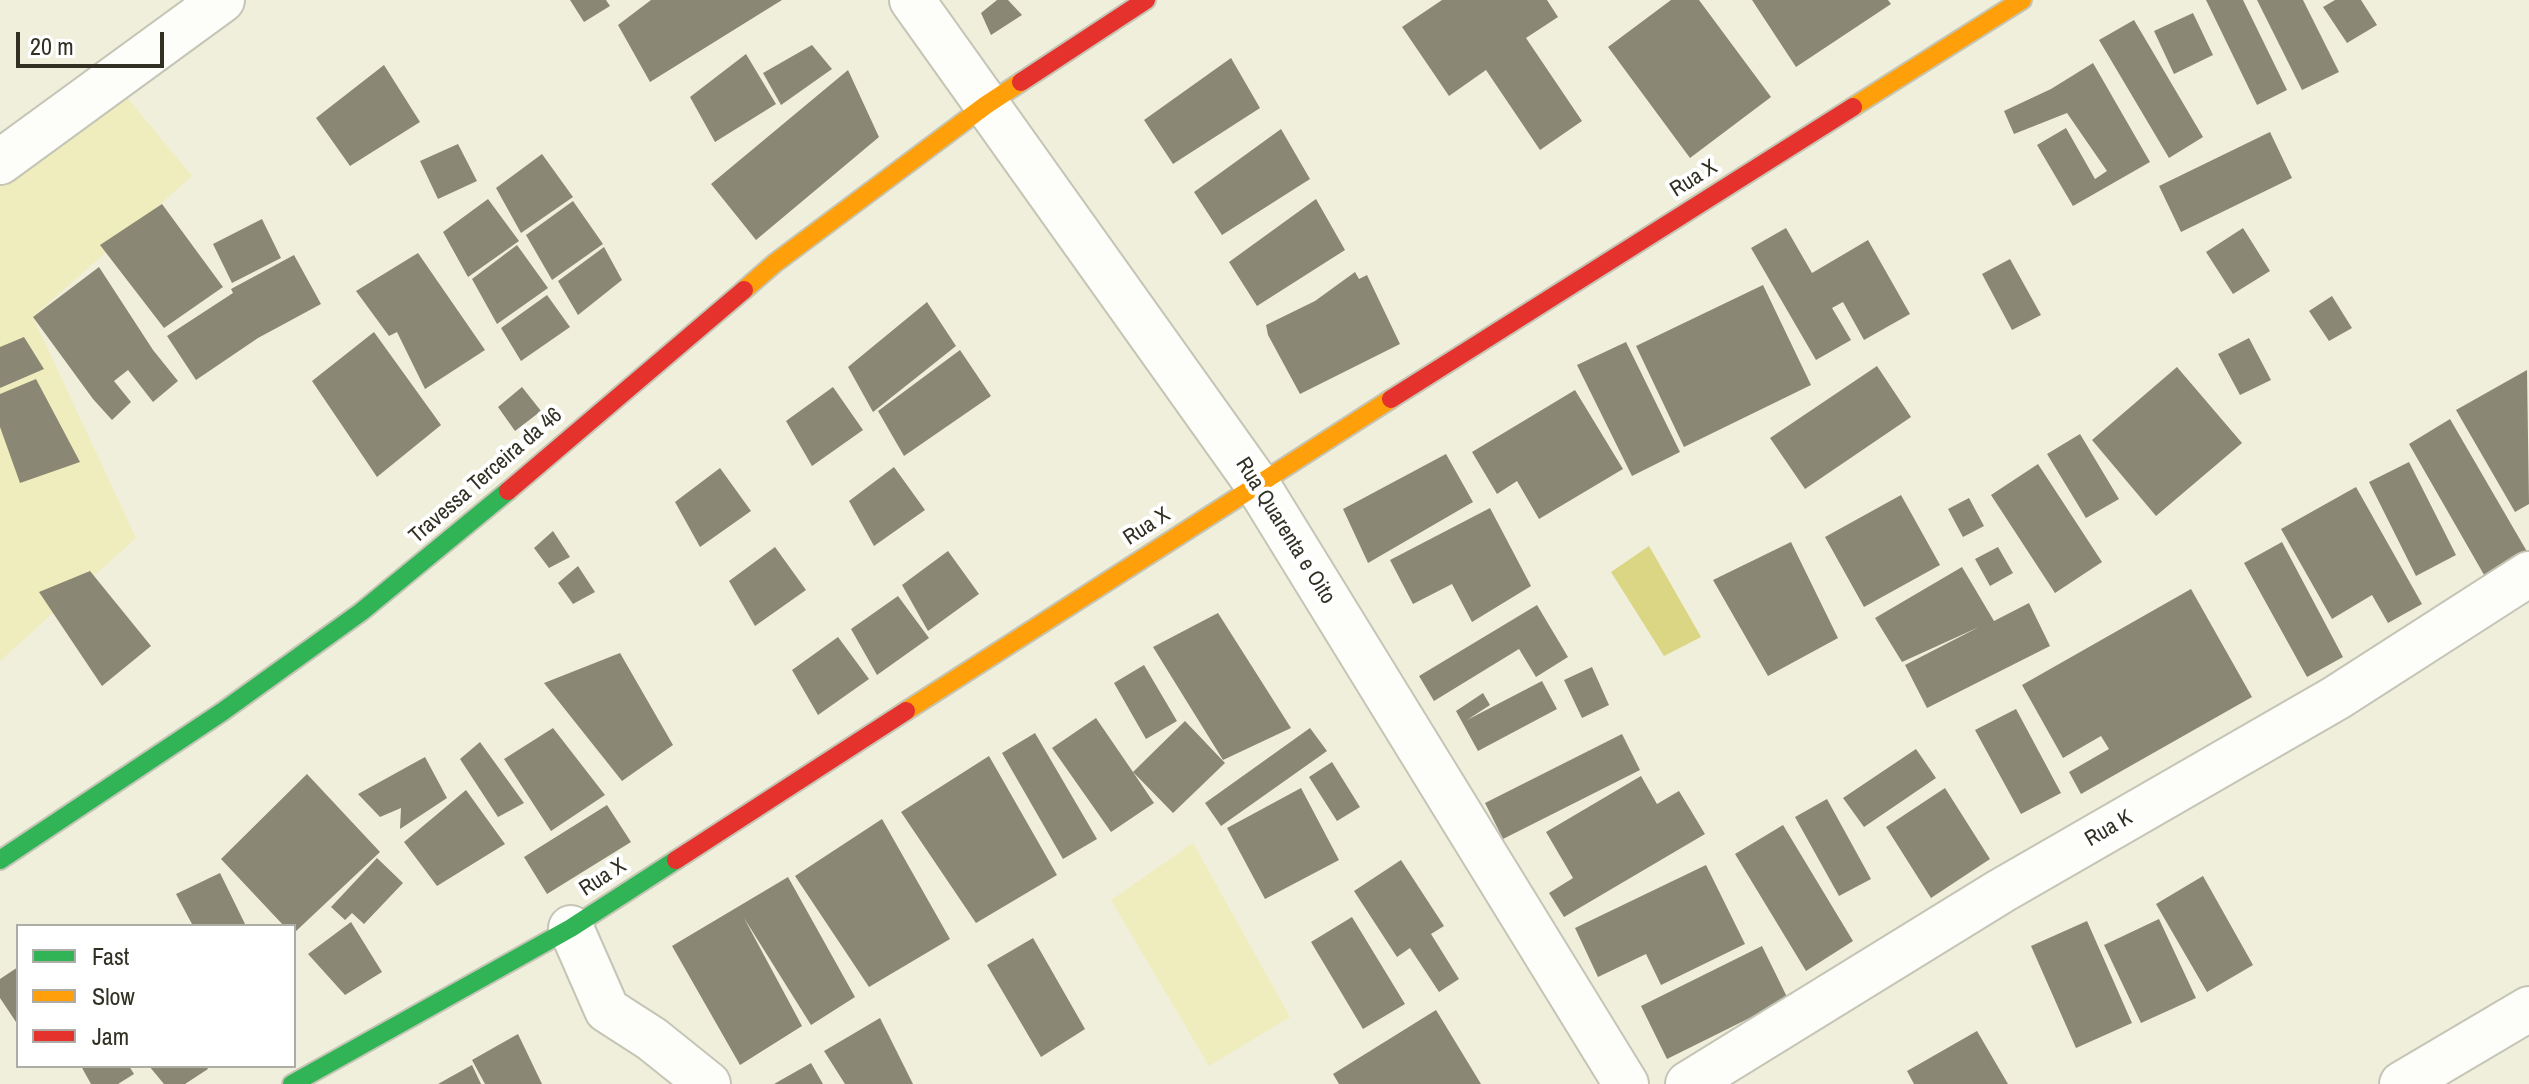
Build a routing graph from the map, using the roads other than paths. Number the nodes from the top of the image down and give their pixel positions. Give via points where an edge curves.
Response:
1 (222, 0) edge
2 (912, 0) edge
3 (1146, 0) edge
4 (2022, 0) edge
5 (986, 105) junction
6 (0, 162) edge
7 (1257, 484) junction
8 (2529, 574) edge
9 (0, 860) edge
10 (571, 928) junction
11 (2529, 1009) edge
12 (292, 1084) edge
13 (708, 1084) edge
14 (1626, 1084) edge
15 (1688, 1084) edge
16 (2402, 1084) edge

1 - 6 street
2 - 5 street, Rua Quarenta e Oito
3 - 5 street, Travessa Terceira da 46
4 - 7 street, Rua X
5 - 7 street, Rua Quarenta e Oito
5 - 9 street, Travessa Terceira da 46 via 775,263 361,612
7 - 10 street, Rua X
7 - 14 street, Rua Quarenta e Oito
8 - 15 street, Rua K via 2336,698 2001,891
10 - 12 street, Rua X
10 - 13 street via 607,1010
11 - 16 street

